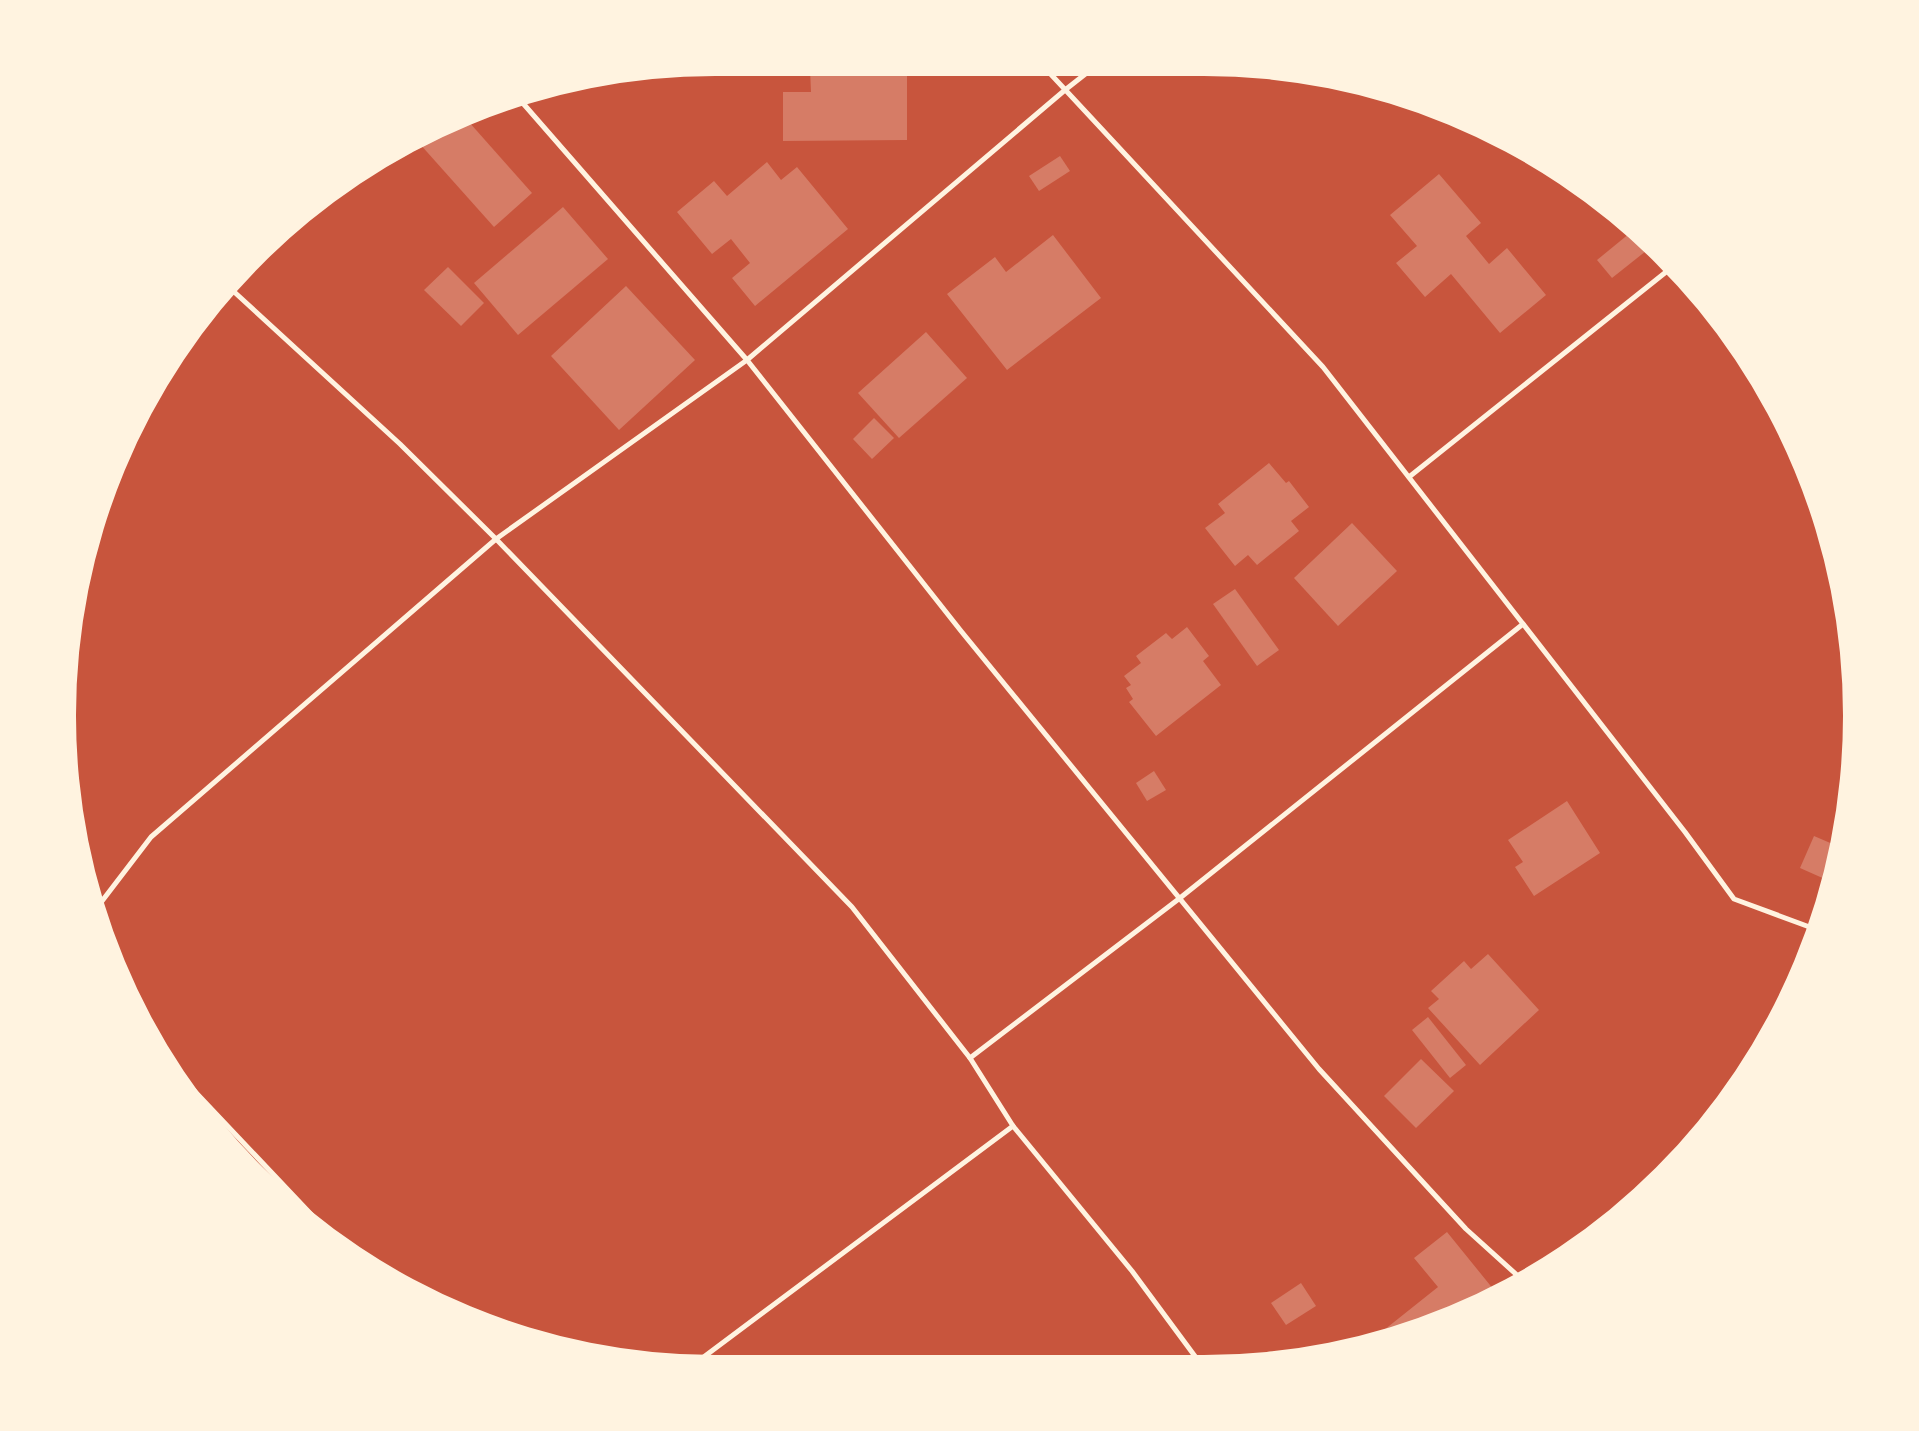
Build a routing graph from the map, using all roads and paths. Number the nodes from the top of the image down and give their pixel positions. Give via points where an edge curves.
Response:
1 (1053, 76) edge
2 (1083, 76) edge
3 (1065, 90) junction
4 (525, 106) edge
5 (1665, 273) edge
6 (235, 294) edge
7 (747, 360) junction
8 (1409, 477) junction
9 (496, 539) junction
10 (1523, 624) junction
11 (1180, 898) junction
12 (103, 899) edge
13 (1807, 926) edge
14 (970, 1058) junction
15 (211, 1108) edge
16 (1013, 1126) junction
17 (292, 1194) edge
18 (1515, 1273) edge
19 (707, 1355) edge
20 (1195, 1355) edge

1 - 3 street
2 - 3 street
3 - 7 street
3 - 8 street via 1323,367
4 - 7 street
5 - 8 street
6 - 9 street via 400,444
7 - 9 street
7 - 11 street via 960,631
8 - 10 street
9 - 12 street via 151,837
9 - 14 street via 852,906
10 - 11 street
10 - 13 street via 1734,898
11 - 14 street
11 - 18 street via 1319,1069 1466,1229
14 - 16 street
15 - 17 street
16 - 19 street
16 - 20 street via 1132,1271

